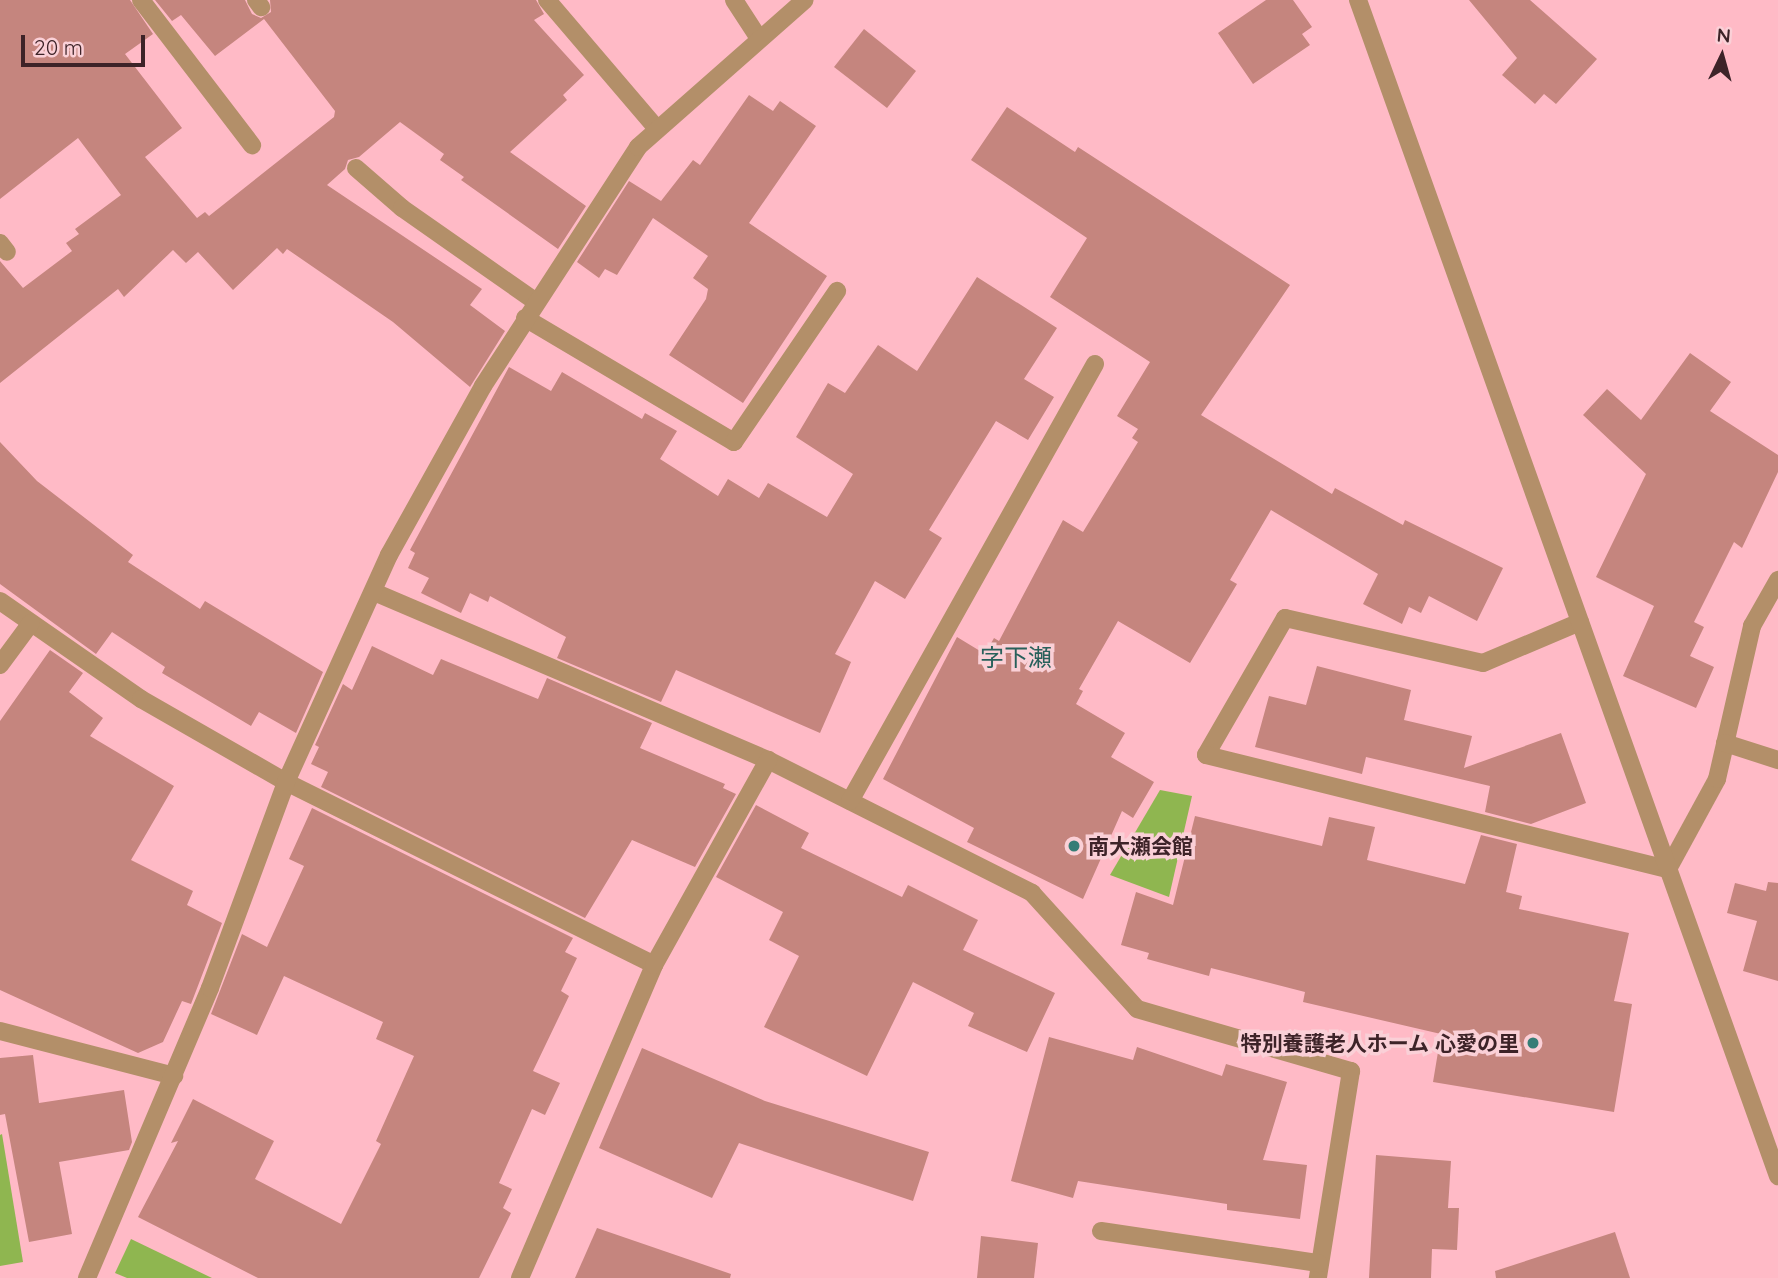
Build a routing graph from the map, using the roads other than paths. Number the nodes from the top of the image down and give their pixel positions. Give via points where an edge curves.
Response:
1 (141, 0) edge
2 (547, 0) edge
3 (734, 0) edge
4 (805, 0) edge
5 (1358, 0) edge
6 (758, 37) junction
7 (657, 129) junction
8 (252, 145) dead end
9 (356, 168) dead end
10 (837, 291) dead end
11 (535, 301) junction
12 (525, 318) junction
13 (1095, 364) dead end
14 (1778, 580) edge
15 (374, 592) junction
16 (0, 601) edge
17 (1580, 622) junction
18 (31, 623) junction
19 (0, 665) edge
20 (1726, 743) junction
21 (768, 760) junction
22 (1778, 760) edge
23 (286, 782) junction
24 (850, 801) junction
25 (1668, 869) junction
26 (654, 965) junction
27 (0, 1031) edge
28 (174, 1076) junction
29 (1778, 1176) edge
30 (1101, 1231) dead end
31 (1318, 1271) edge
32 (87, 1278) edge
33 (520, 1278) edge

1 - 8 street
2 - 7 street
3 - 6 street
4 - 6 street
5 - 17 street
6 - 7 street
7 - 11 street via 638,147
9 - 11 street via 402,208
10 - 12 street via 734,442
11 - 12 street
12 - 15 street via 389,555
13 - 24 street
14 - 20 street via 1752,626
15 - 21 street
15 - 23 street
16 - 18 street
17 - 25 street
17 - 25 street via 1483,663 1285,618 1206,755
18 - 19 street
18 - 23 street via 141,699
20 - 22 street
20 - 25 street via 1717,779
21 - 24 street
21 - 26 street
23 - 26 street
23 - 28 street
24 - 31 street via 1032,893 1137,1009 1351,1071
25 - 29 street
26 - 33 street
27 - 28 street
28 - 32 street
30 - 31 street

